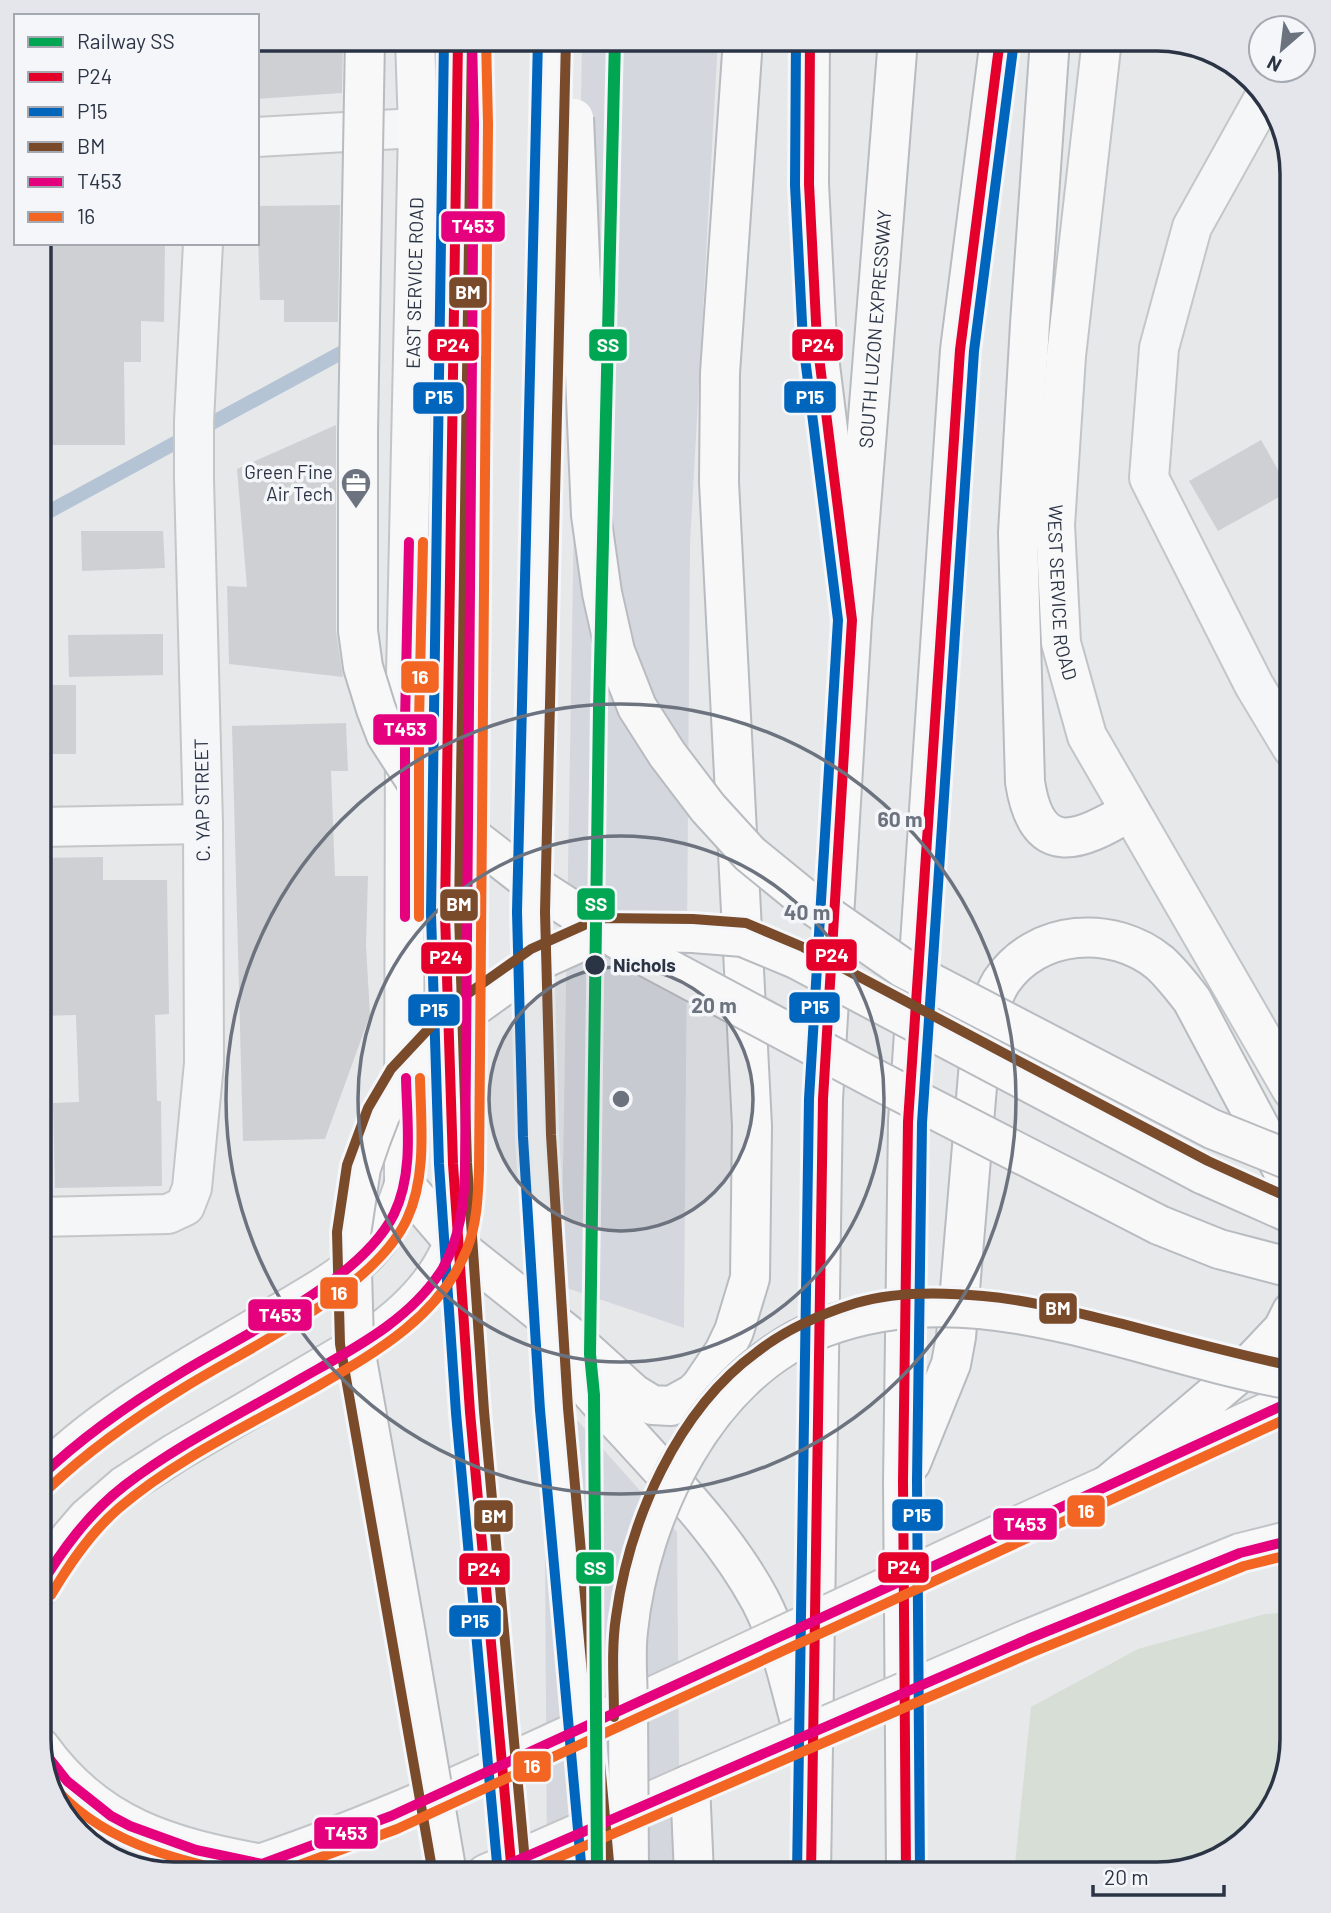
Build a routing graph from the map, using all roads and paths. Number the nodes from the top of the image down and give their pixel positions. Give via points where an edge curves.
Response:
1 (365, 51) edge
2 (415, 51) edge
3 (458, 51) edge
4 (472, 51) edge
5 (552, 51) edge
6 (572, 51) edge
7 (742, 51) edge
8 (810, 51) edge
9 (897, 51) edge
10 (998, 51) edge
11 (1049, 51) edge
12 (1101, 51) edge
13 (1260, 106) edge
14 (474, 124) junction
15 (418, 128) junction
16 (259, 137) edge
17 (203, 245) edge
18 (852, 620) junction
19 (1280, 727) edge
20 (1130, 811) junction
21 (203, 824) junction
22 (51, 827) edge
23 (1280, 1068) edge
24 (1280, 1159) edge
25 (1280, 1172) edge
26 (404, 1184) junction
27 (1280, 1196) edge
28 (51, 1217) edge
29 (454, 1244) junction
30 (1280, 1265) edge
31 (1280, 1332) edge
32 (1280, 1377) edge
33 (1280, 1407) edge
34 (51, 1466) edge
35 (903, 1481) junction
36 (1108, 1485) junction
37 (1280, 1543) edge
38 (51, 1567) edge
39 (54, 1764) edge
40 (812, 1767) junction
41 (690, 1784) junction
42 (227, 1862) edge
43 (266, 1862) edge
44 (445, 1862) edge
45 (511, 1862) edge
46 (513, 1862) edge
47 (595, 1862) edge
48 (629, 1862) edge
49 (693, 1862) edge
50 (811, 1862) edge
51 (906, 1862) edge

1 - 30 main road, bridge via 358,631 363,667 379,718 417,783 454,823 538,888 651,960 1159,1225 1219,1249
2 - 15 main road, EAST SERVICE ROAD
3 - 45 main road, bridge via 445,928 453,1164 469,1398
4 - 14 main road
5 - 47 main road, bridge via 531,912 537,1136 554,1409
6 - 25 main road, bridge via 591,515 615,651 637,707 708,808 750,854 814,907 903,968 1212,1129
7 - 29 main road via 720,373 719,482 752,1126 747,1293 734,1331 709,1375 693,1394 662,1406 634,1394
8 - 18 main road, SOUTH LUZON EXPRESSWAY via 808,184 817,341
9 - 18 main road, SOUTH LUZON EXPRESSWAY
10 - 35 main road via 960,350 929,794 908,1122
11 - 20 main road via 1018,533 1025,782 1035,820 1058,837 1089,834
12 - 20 main road, WEST SERVICE ROAD via 1066,356 1055,525 1061,643 1087,736
13 - 19 street via 1192,227 1159,348 1149,478
14 - 15 street
14 - 29 main road via 465,1170
15 - 16 street
15 - 26 main road, EAST SERVICE ROAD via 405,721
17 - 21 street, C. YAP STREET via 194,479
18 - 40 main road, SOUTH LUZON EXPRESSWAY via 823,1099
20 - 23 main road, WEST SERVICE ROAD
21 - 22 street
21 - 28 street, C. YAP STREET via 204,1063 192,1188 185,1206 167,1214
24 - 35 main road via 1192,1000 1159,962 1098,936 1051,943 1023,958 1002,982 982,1027 956,1337 942,1390
26 - 29 main road
26 - 34 main road, EAST SERVICE ROAD via 386,1229 353,1266 107,1420
27 - 44 main road, bridge via 1273,1207 1202,1174 796,959 743,937 605,931 538,961 475,1006 419,1058 381,1113 361,1168 351,1234 354,1343
29 - 38 main road via 422,1294 387,1327 124,1486 69,1539
29 - 40 main road via 674,1482 724,1544 770,1622
31 - 36 main road via 1250,1364
32 - 48 main road, bridge via 1051,1321 982,1309 891,1310 842,1321 768,1359 727,1396 680,1462 652,1524 638,1574 628,1632
33 - 36 main road
35 - 51 main road
36 - 43 main road, bridge via 428,1799
37 - 41 main road, bridge via 1240,1553 1028,1639
39 - 42 main road via 95,1805 120,1821
40 - 50 main road, SOUTH LUZON EXPRESSWAY
41 - 46 main road, bridge
41 - 49 main road

